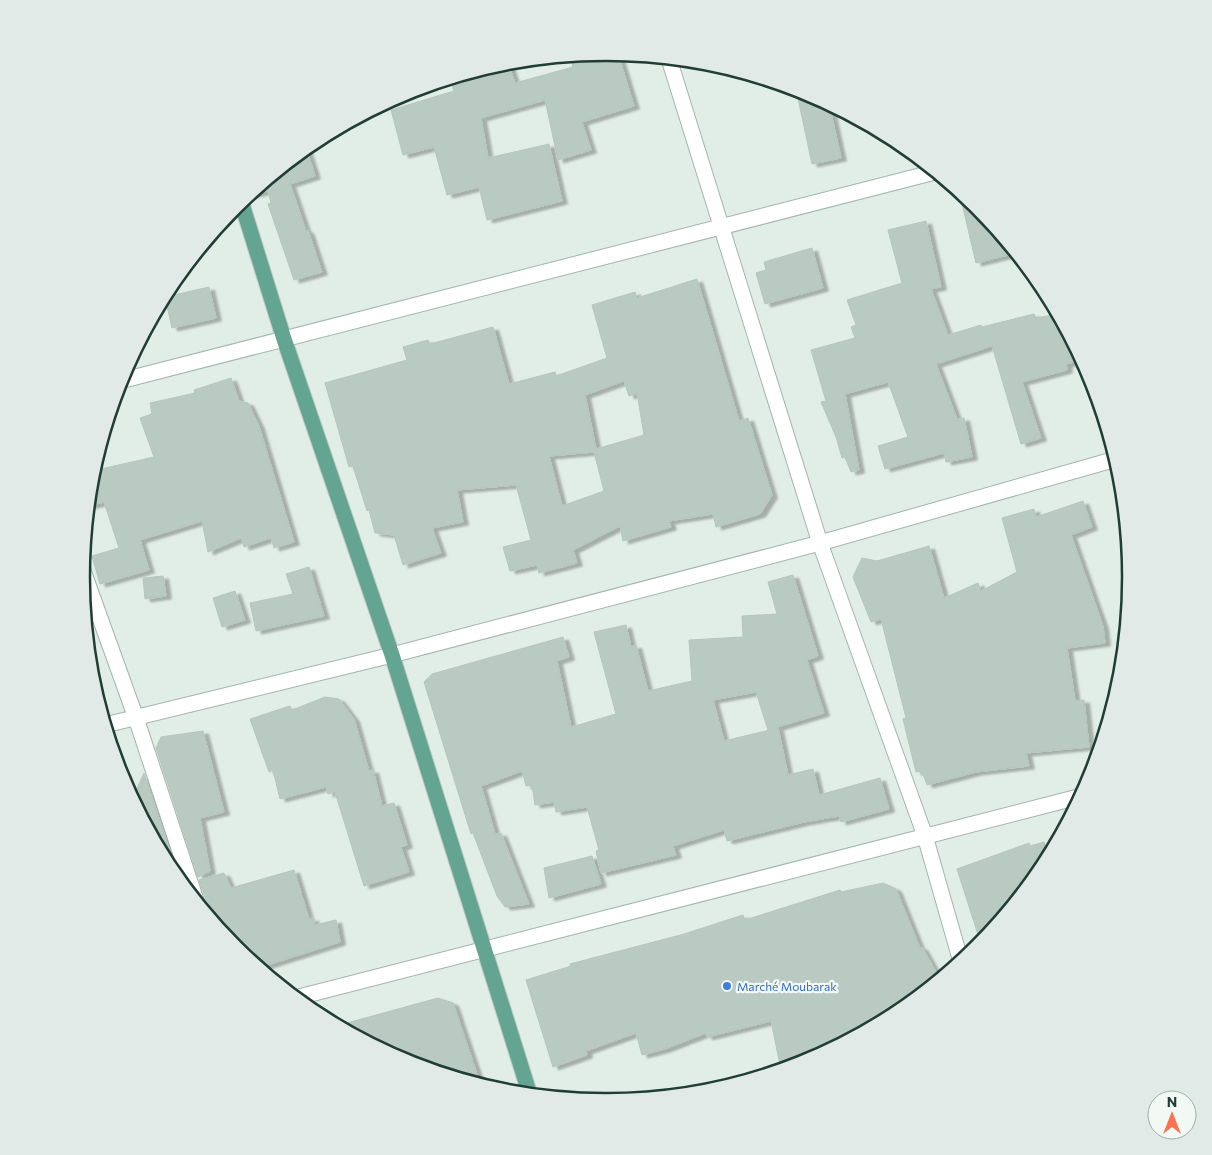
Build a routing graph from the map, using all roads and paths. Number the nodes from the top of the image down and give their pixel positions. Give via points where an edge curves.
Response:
1 (671, 66) edge
2 (927, 174) edge
3 (244, 210) edge
4 (721, 227) junction
5 (284, 339) junction
6 (130, 379) edge
7 (1109, 462) edge
8 (820, 543) junction
9 (90, 591) edge
10 (392, 655) junction
11 (136, 718) junction
12 (111, 724) edge
13 (1072, 798) edge
14 (925, 836) junction
15 (191, 884) edge
16 (485, 949) junction
17 (959, 954) edge
18 (304, 996) edge
19 (528, 1087) edge

1 - 4 street
2 - 4 street
3 - 5 main road
4 - 5 street
4 - 8 street
5 - 6 street
5 - 10 main road
7 - 8 street
8 - 10 street
8 - 14 street
9 - 11 street
10 - 11 street
10 - 16 main road
11 - 12 street
11 - 15 street
13 - 14 street
14 - 16 street
14 - 17 street
16 - 18 street
16 - 19 main road

